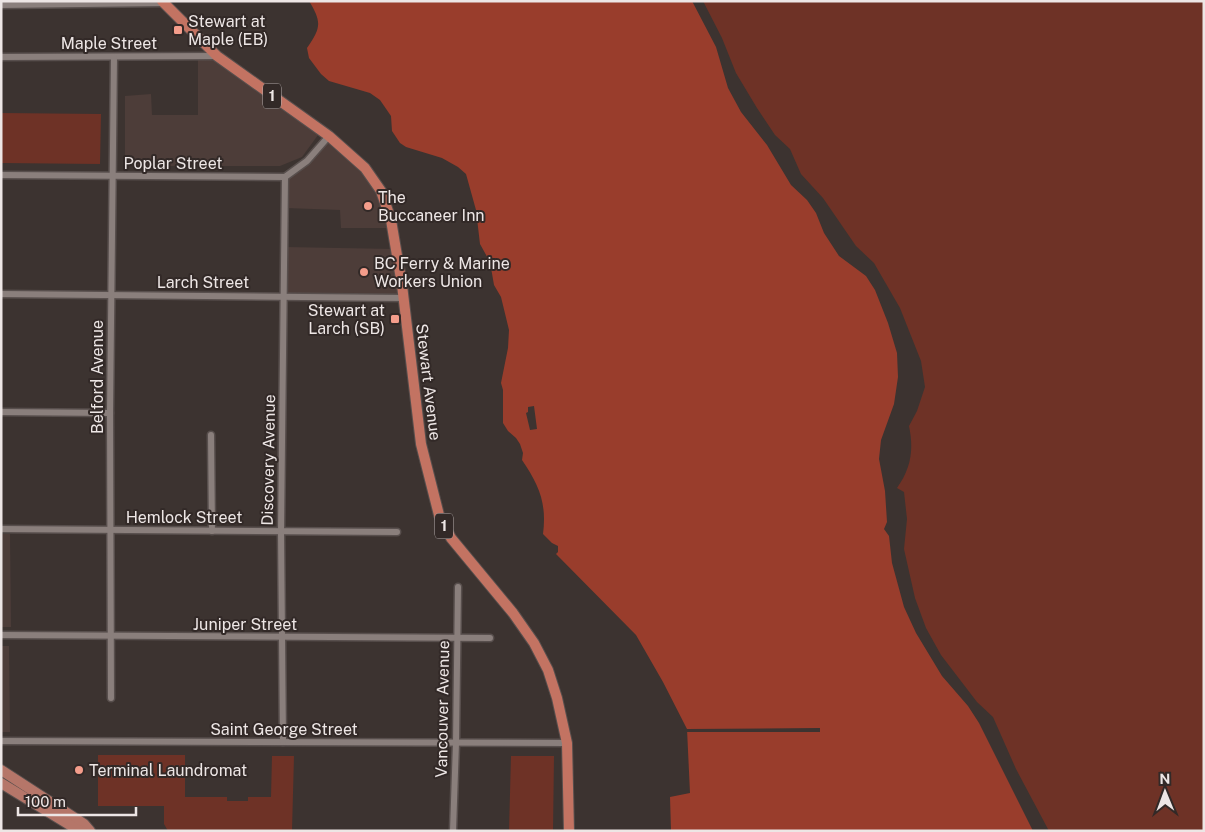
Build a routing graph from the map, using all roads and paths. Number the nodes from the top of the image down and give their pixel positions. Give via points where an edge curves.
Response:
1 (163, 2) edge
2 (1, 5) edge
3 (217, 56) junction
4 (1, 57) edge
5 (114, 57) junction
6 (328, 136) junction
7 (1, 175) edge
8 (113, 177) junction
9 (285, 177) junction
10 (1, 294) edge
11 (112, 295) junction
12 (284, 296) junction
13 (404, 298) junction
14 (1, 412) edge
15 (110, 413) junction
16 (211, 435) dead end
17 (1, 529) edge
18 (110, 531) junction
19 (212, 531) junction
20 (281, 532) junction
21 (398, 532) dead end
22 (458, 587) dead end
23 (1, 635) edge
24 (111, 637) junction
25 (282, 637) junction
26 (457, 638) junction
27 (490, 638) dead end
28 (111, 698) dead end
29 (1, 741) edge
30 (283, 742) junction
31 (456, 743) junction
32 (567, 743) junction
33 (1, 770) edge
34 (1, 783) edge
35 (82, 831) edge
36 (90, 831) edge
37 (452, 831) edge
38 (569, 831) edge

1 - 2 street
1 - 3 highway, Stewart Avenue / 1
3 - 5 street, Maple Street
3 - 6 highway, Stewart Avenue / 1
4 - 5 street, Maple Street
5 - 8 street, Belford Avenue
6 - 9 street via 307,161
6 - 13 highway, Stewart Avenue / 1 via 365,168 380,191 391,220
7 - 8 street, Poplar Street
8 - 9 street, Poplar Street
8 - 11 street, Belford Avenue
9 - 12 street, Discovery Avenue
10 - 11 street, Larch Street
11 - 12 street, Larch Street
11 - 15 street, Belford Avenue
12 - 13 street, Larch Street
12 - 20 street, Discovery Avenue
13 - 32 highway, Stewart Avenue / 1 via 421,444 439,515 451,538 534,643 548,670
14 - 15 street
15 - 18 street, Belford Avenue
16 - 19 street
17 - 18 street, Hemlock Street
18 - 19 street, Hemlock Street
18 - 24 street, Belford Avenue
19 - 20 street, Hemlock Street
20 - 21 street, Hemlock Street
20 - 25 street, Discovery Avenue
22 - 26 street, Vancouver Avenue
23 - 24 street, Juniper Street
24 - 25 street, Juniper Street
24 - 28 street, Belford Avenue
25 - 26 street, Juniper Street
25 - 30 street, Discovery Avenue
26 - 27 street, Juniper Street
26 - 31 street, Vancouver Avenue
29 - 30 street, Saint George Street
30 - 31 street, Saint George Street
31 - 32 street, Saint George Street
31 - 37 street, Vancouver Avenue
32 - 38 highway, Stewart Avenue / 1
33 - 36 main road
34 - 35 main road

